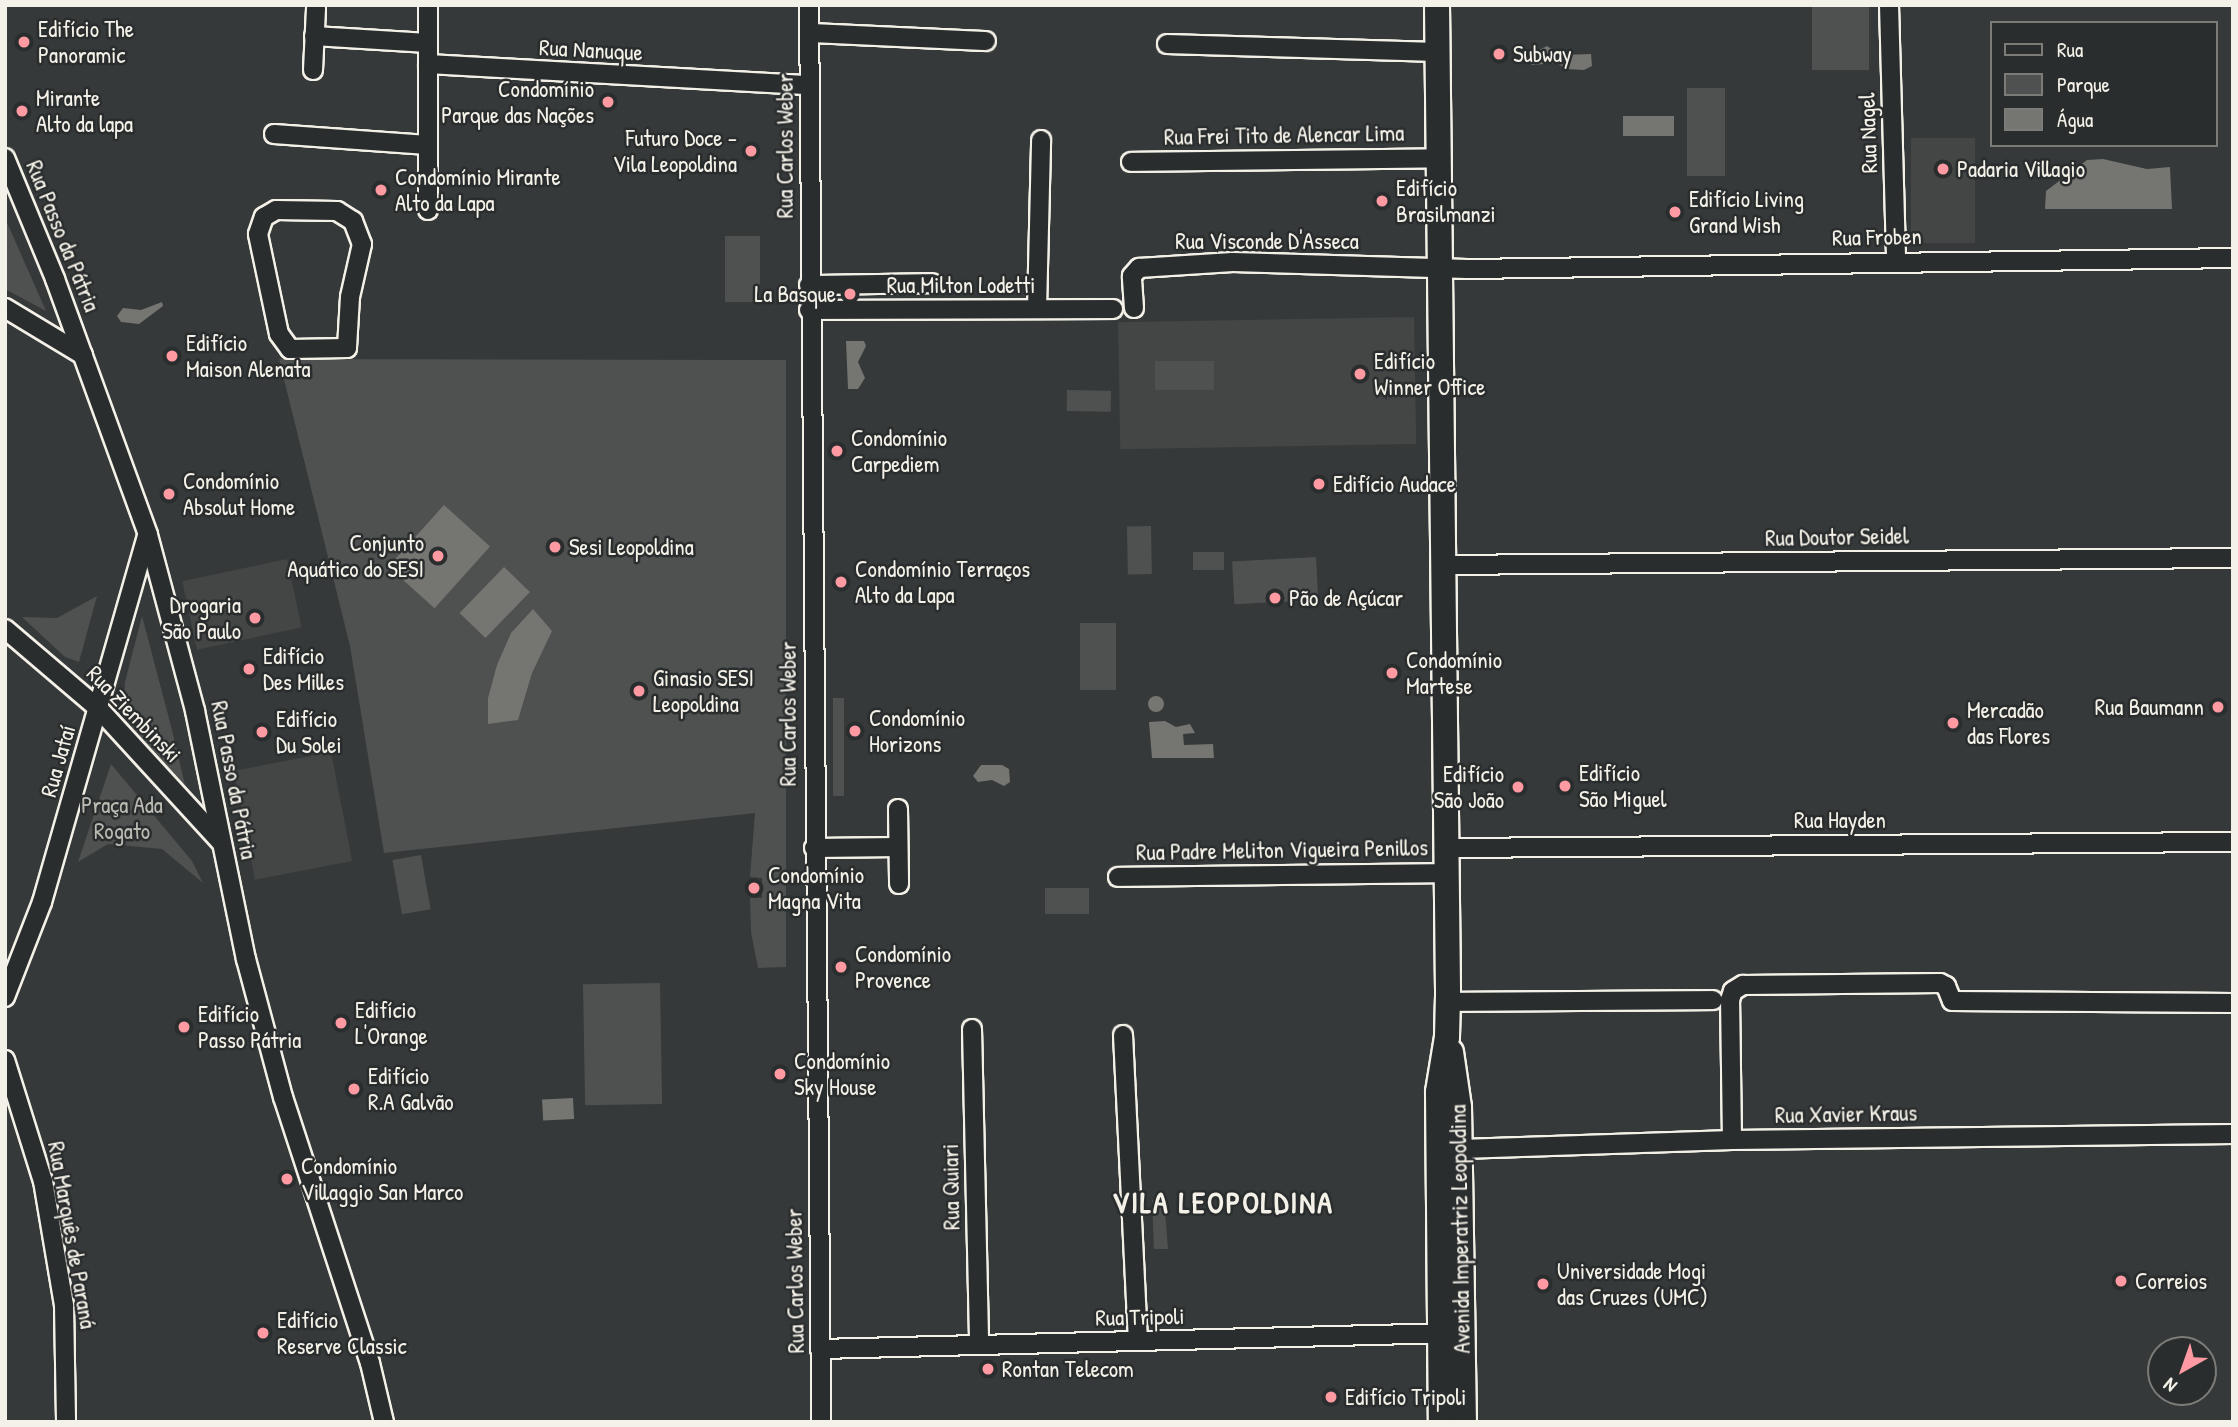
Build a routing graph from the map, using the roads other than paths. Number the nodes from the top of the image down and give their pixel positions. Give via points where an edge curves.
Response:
1 (428, 5) edge
2 (809, 5) edge
3 (1437, 5) edge
4 (1889, 5) edge
5 (316, 8) dead end
6 (810, 33) junction
7 (314, 36) junction
8 (986, 41) dead end
9 (428, 43) junction
10 (1167, 44) dead end
11 (1437, 52) junction
12 (428, 64) junction
13 (313, 70) dead end
14 (810, 85) junction
15 (274, 134) dead end
16 (1041, 140) dead end
17 (428, 145) junction
18 (5, 158) edge
19 (1438, 158) junction
20 (1130, 162) dead end
21 (428, 210) dead end
22 (2233, 258) edge
23 (1896, 260) junction
24 (361, 265) joint
25 (1439, 266) junction
26 (932, 283) dead end
27 (809, 285) junction
28 (5, 308) edge
29 (1134, 308) dead end
30 (1037, 309) junction
31 (1113, 309) dead end
32 (810, 310) junction
33 (83, 355) junction
34 (148, 535) junction
35 (2233, 558) edge
36 (1443, 565) junction
37 (5, 629) edge
38 (99, 709) junction
39 (898, 809) dead end
40 (221, 842) junction
41 (2233, 842) edge
42 (898, 846) junction
43 (814, 848) junction
44 (1447, 848) junction
45 (1446, 873) junction
46 (1118, 877) dead end
47 (899, 884) dead end
48 (5, 997) edge
49 (1713, 1000) dead end
50 (1447, 1002) junction
51 (2233, 1003) edge
52 (972, 1029) dead end
53 (1123, 1035) dead end
54 (1447, 1037) junction
55 (5, 1060) edge
56 (2233, 1134) edge
57 (1732, 1140) junction
58 (1461, 1149) junction
59 (1450, 1333) junction
60 (1138, 1342) junction
61 (979, 1344) junction
62 (820, 1349) junction
63 (66, 1422) edge
64 (384, 1422) edge
65 (821, 1422) edge
66 (1441, 1422) edge
67 (1464, 1422) edge

1 - 9 street
2 - 6 street, Rua Carlos Weber
3 - 11 main road, Avenida Imperatriz Leopoldina
4 - 23 street, Rua Nagel
5 - 7 street
6 - 8 street
6 - 14 street, Rua Carlos Weber
7 - 9 street
7 - 13 street
9 - 12 street
10 - 11 street
11 - 19 main road, Avenida Imperatriz Leopoldina
12 - 14 street, Rua Nanuque
12 - 17 street
14 - 27 street, Rua Carlos Weber
15 - 17 street
16 - 30 street
17 - 21 street
18 - 33 street, Rua Passo da Pátria
19 - 20 street, Rua Frei Tito de Alencar Lima
19 - 25 main road, Avenida Imperatriz Leopoldina
22 - 23 street, Rua Froben
23 - 25 street, Rua Froben via 1495,269
24 - 24 street via 362,244 345,212 276,210 264,217 258,234 285,346 347,348 350,297
25 - 29 street, Rua Visconde D'Asseca via 1233,262 1139,268 1132,276
25 - 36 main road, Avenida Imperatriz Leopoldina
26 - 27 street
27 - 32 street, Rua Carlos Weber
28 - 33 street
30 - 31 street, Rua Milton Lodetti
30 - 32 street, Rua Milton Lodetti
32 - 43 street, Rua Carlos Weber
33 - 34 street, Rua Passo da Pátria
34 - 38 street, Rua Jataí
34 - 40 street, Rua Passo da Pátria via 195,707
35 - 36 street, Rua Doutor Seidel
36 - 44 main road, Avenida Imperatriz Leopoldina
37 - 38 street, Rua Ziembinski
38 - 40 street, Rua Ziembinski
38 - 48 street, Rua Jataí via 42,902
39 - 42 street
40 - 64 street, Rua Passo da Pátria via 246,959 284,1097 370,1363
41 - 44 street, Rua Hayden
42 - 43 street
42 - 47 street
43 - 62 street, Rua Carlos Weber
44 - 45 main road, Avenida Imperatriz Leopoldina
45 - 46 street, Rua Padre Meliton Vigueira Penillos
45 - 50 main road, Avenida Imperatriz Leopoldina
49 - 50 street
50 - 54 main road, Avenida Imperatriz Leopoldina
51 - 57 street via 1952,1001 1940,983 1738,987 1731,1000
52 - 61 street, Rua Quiari
53 - 60 street
54 - 58 main road, Avenida Imperatriz Leopoldina via 1457,1080
54 - 59 main road, Avenida Imperatriz Leopoldina via 1438,1093
55 - 63 street, Rua Marquês de Paraná via 43,1181 62,1291
56 - 57 street, Rua Xavier Kraus
57 - 58 street, Rua Xavier Kraus
58 - 59 main road, Avenida Imperatriz Leopoldina
59 - 60 street, Rua Tripoli
59 - 66 main road, Avenida Imperatriz Leopoldina
59 - 67 main road, Avenida Imperatriz Leopoldina
60 - 61 street, Rua Tripoli
61 - 62 street, Rua Tripoli
62 - 65 street, Rua Carlos Weber

